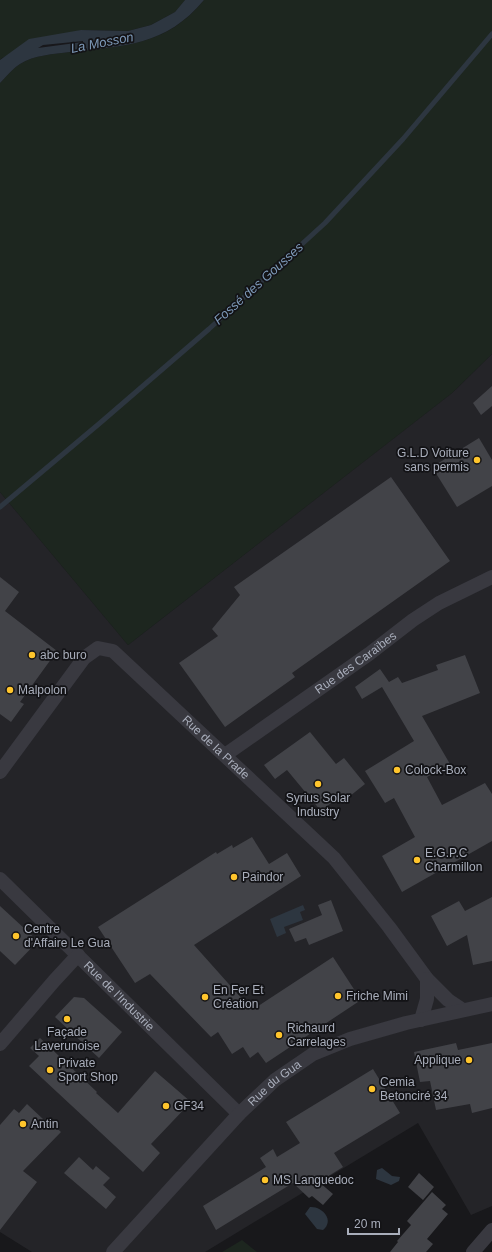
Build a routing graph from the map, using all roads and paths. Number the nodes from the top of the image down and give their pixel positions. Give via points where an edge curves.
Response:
1 (492, 577) edge
2 (225, 755) junction
3 (0, 772) edge
4 (0, 879) edge
5 (78, 955) junction
6 (427, 979) junction
7 (492, 1004) edge
8 (463, 1010) junction
9 (421, 1020) junction
10 (0, 1044) edge
11 (239, 1114) junction
12 (492, 1230) edge
13 (113, 1252) edge
14 (473, 1252) edge

1 - 2 street, Rue des Caraïbes via 413,620
2 - 3 street, Rue de la Prade via 113,650 98,648 84,658
2 - 6 street, Rue de la Prade via 334,858
4 - 5 street, Rue de l'Industrie
5 - 10 street
5 - 11 street, Rue de l'Industrie
6 - 8 street, Rue de la Prade via 448,1000
6 - 9 street via 427,999
7 - 8 street, Rue du Gua
8 - 9 street, Rue du Gua
9 - 11 street, Rue du Gua via 350,1039 313,1054 275,1080
11 - 13 street, Rue du Gua
12 - 14 street

